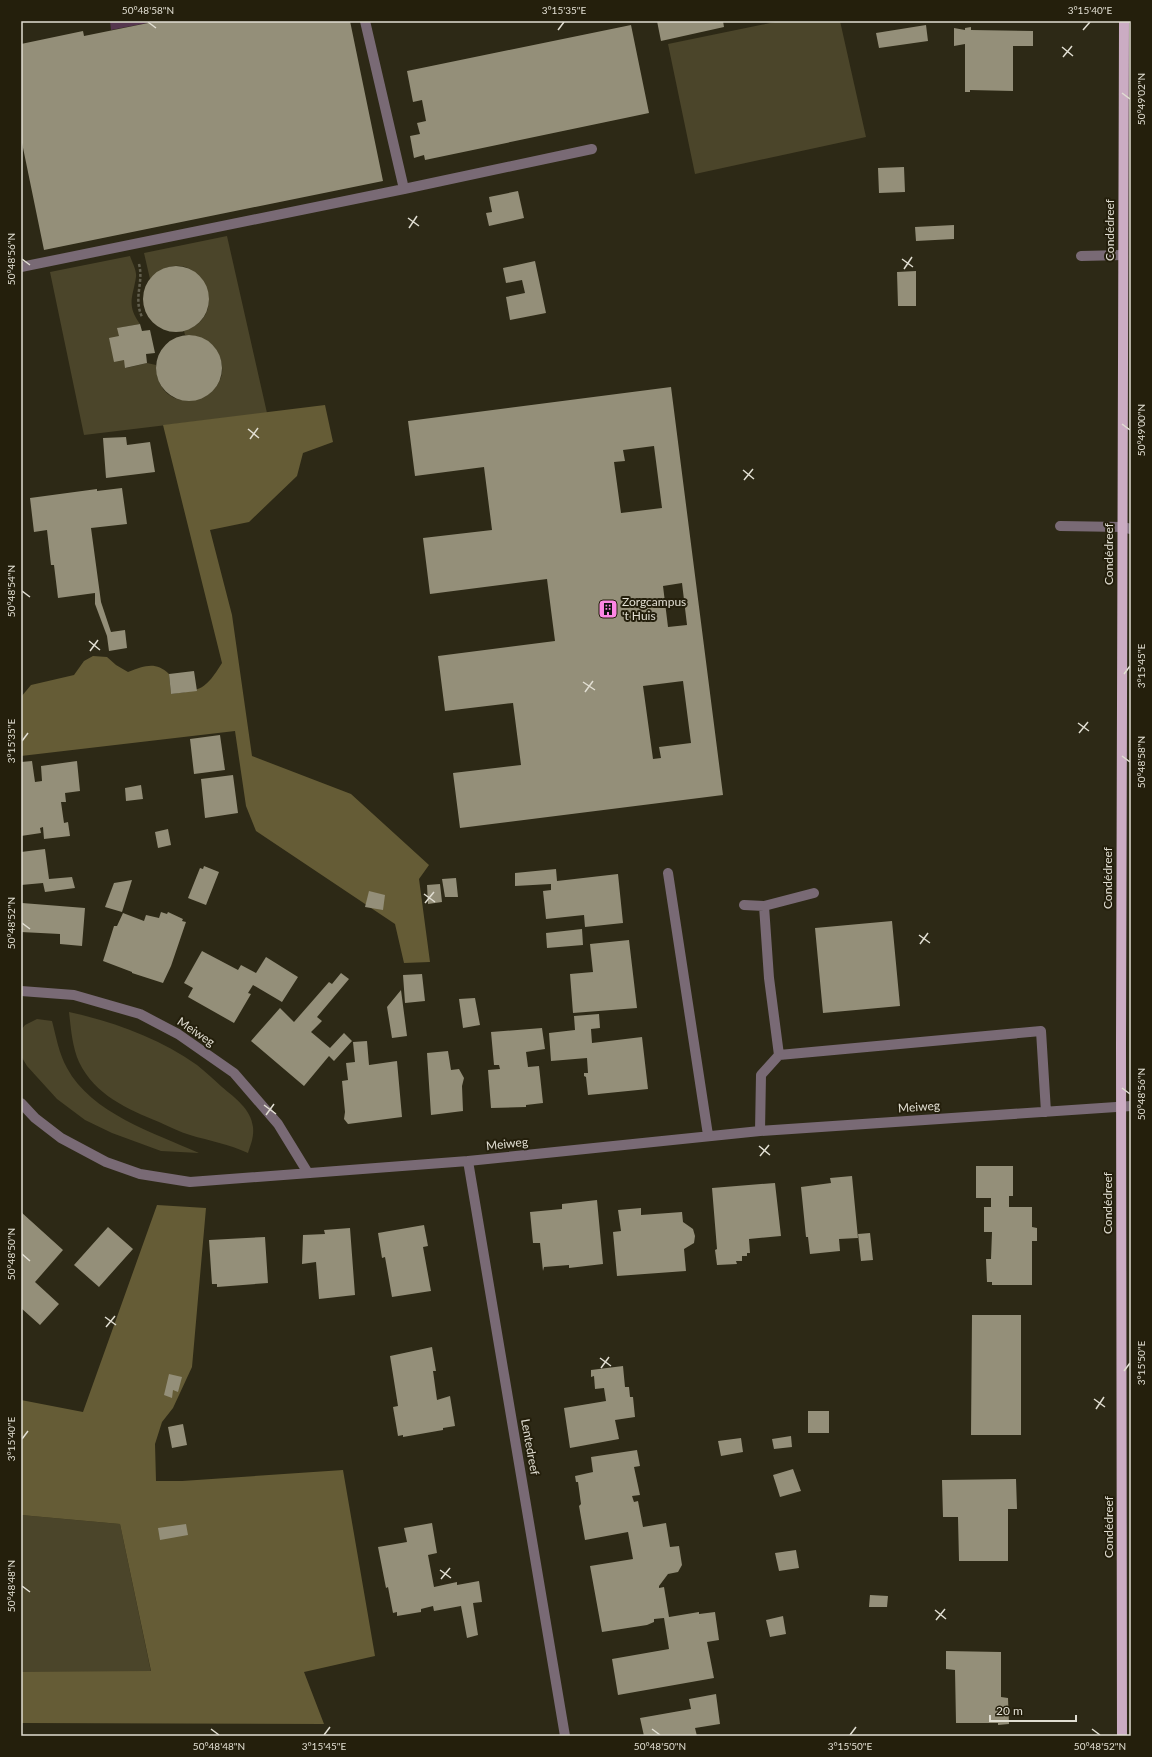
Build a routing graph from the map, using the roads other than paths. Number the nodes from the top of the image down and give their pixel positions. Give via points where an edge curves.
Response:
1 (365, 21) edge
2 (1124, 21) edge
3 (592, 149) dead end
4 (404, 189) junction
5 (1123, 255) junction
6 (1081, 256) dead end
7 (21, 267) edge
8 (1060, 526) dead end
9 (1127, 528) edge
10 (668, 874) dead end
11 (814, 893) dead end
12 (744, 904) dead end
13 (764, 906) junction
14 (21, 992) edge
15 (779, 1055) junction
16 (21, 1103) edge
17 (1126, 1106) edge
18 (1046, 1112) junction
19 (760, 1131) junction
20 (708, 1135) junction
21 (468, 1161) junction
22 (308, 1173) junction
23 (565, 1736) edge
24 (1122, 1736) edge

1 - 4 street
2 - 5 main road, Condédreef
3 - 4 street
4 - 7 street
5 - 6 street
5 - 9 main road, Condédreef
8 - 9 street
9 - 17 main road, Condédreef
10 - 20 street
11 - 13 street
12 - 13 street
13 - 15 street via 769,978
14 - 22 street, Meiweg via 74,995 140,1014 178,1034 234,1073 278,1124
15 - 18 street via 1042,1031
15 - 19 street via 761,1075
16 - 22 street, Meiweg via 34,1118 61,1138 106,1162 140,1174 190,1182
17 - 18 street, Meiweg
17 - 24 main road, Condédreef
18 - 19 street, Meiweg
19 - 20 street, Meiweg
20 - 21 street, Meiweg
21 - 22 street, Meiweg
21 - 23 street, Lentedreef

